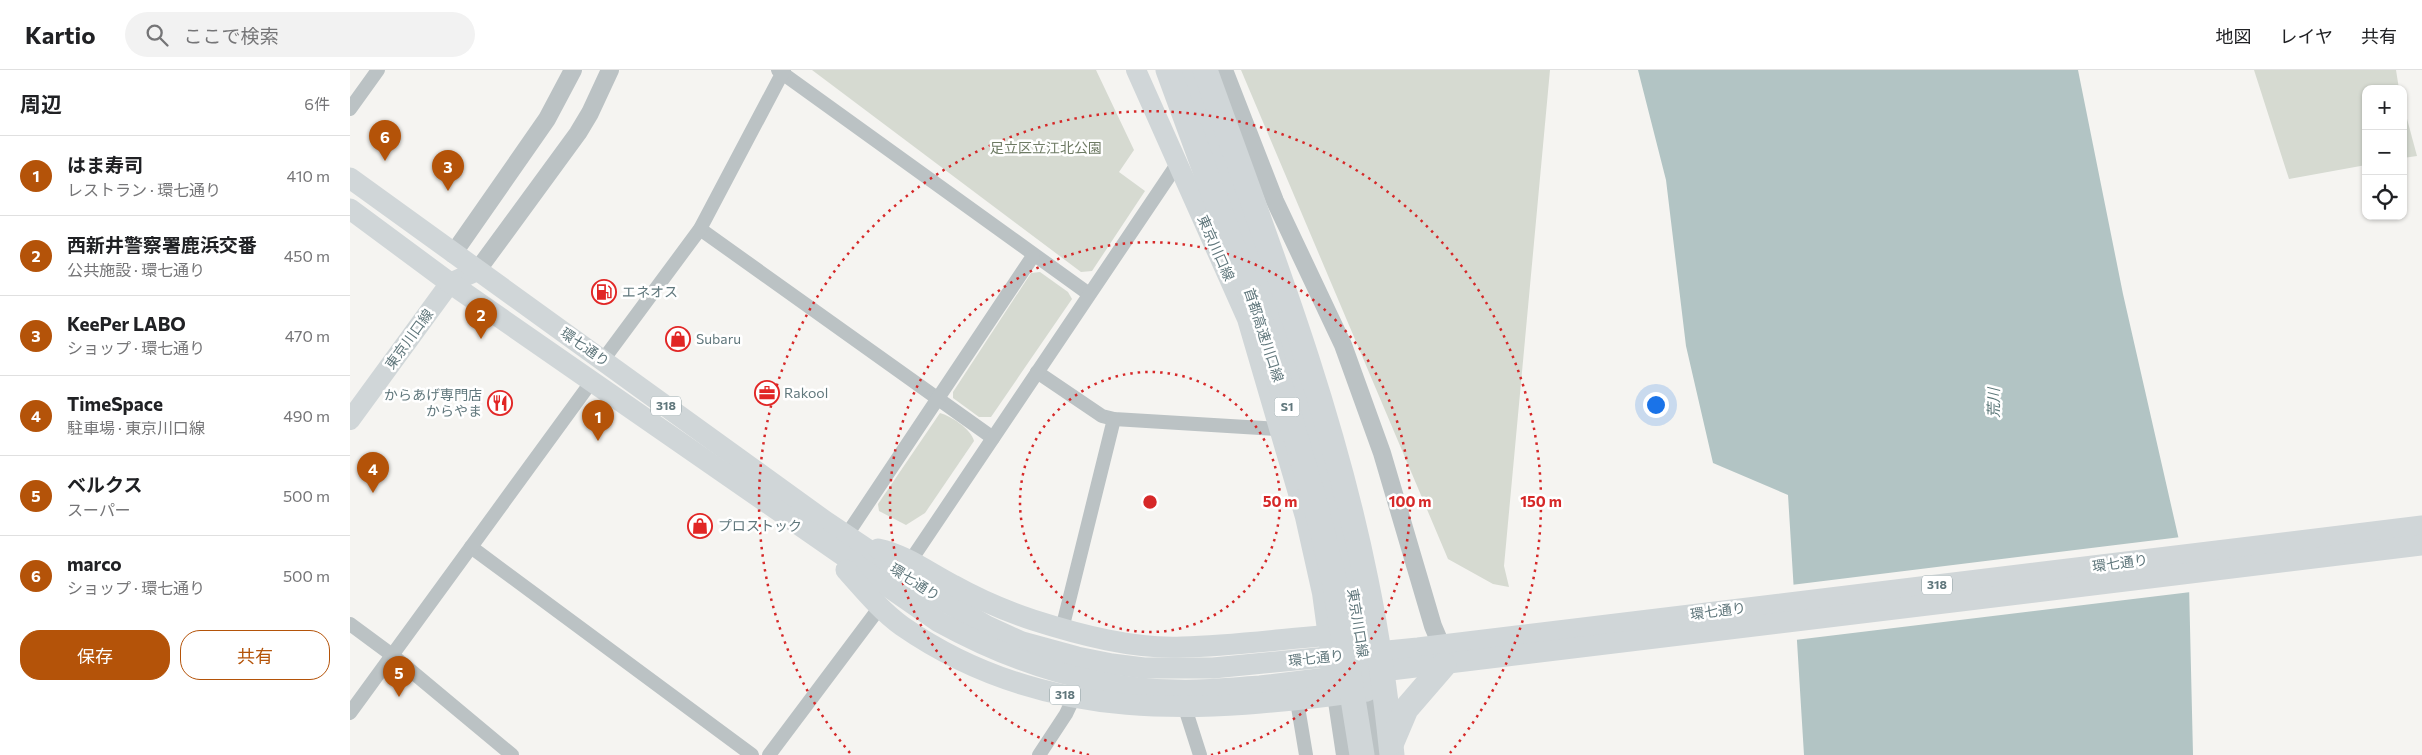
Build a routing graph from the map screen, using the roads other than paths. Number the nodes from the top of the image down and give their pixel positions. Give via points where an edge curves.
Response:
1 (378, 70) edge
2 (573, 70) edge
3 (610, 70) edge
4 (1136, 70) edge
5 (1168, 70) edge
6 (1188, 70) edge
7 (1196, 70) edge
8 (1205, 70) edge
9 (1224, 70) edge
10 (782, 71) edge
11 (350, 109) edge
12 (1219, 153) junction
13 (1178, 163) junction
14 (350, 178) edge
15 (350, 209) edge
16 (700, 229) junction
17 (452, 254) junction
18 (1033, 256) junction
19 (477, 271) junction
20 (450, 282) junction
21 (1089, 294) junction
22 (603, 360) junction
23 (1037, 372) junction
24 (592, 381) junction
25 (939, 399) junction
26 (1114, 419) junction
27 (350, 420) edge
28 (1278, 429) junction
29 (993, 438) junction
30 (2422, 526) edge
31 (814, 536) junction
32 (854, 540) junction
33 (2422, 545) edge
34 (471, 547) junction
35 (911, 560) junction
36 (880, 607) junction
37 (350, 624) edge
38 (1062, 629) junction
39 (1360, 633) junction
40 (1329, 635) junction
41 (1448, 654) junction
42 (392, 655) junction
43 (1420, 667) junction
44 (1367, 691) junction
45 (1336, 695) junction
46 (1074, 697) junction
47 (1297, 701) junction
48 (1185, 708) junction
49 (350, 713) edge
50 (512, 755) edge
51 (752, 755) edge
52 (769, 755) edge
53 (1039, 755) edge
54 (1200, 755) edge
55 (1306, 755) edge
56 (1345, 755) edge
57 (1362, 755) edge
58 (1376, 755) edge
59 (1388, 755) edge
60 (1392, 755) edge

1 - 11 street
2 - 17 street via 547,120
3 - 19 street via 578,133
4 - 13 main road, 東京川口線
5 - 57 highway, 首都高速川口線 / S1 via 1268,342 1317,510 1334,580
6 - 12 main road, 東京川口線
7 - 12 highway
8 - 60 highway, S1 via 1283,285 1345,491 1366,579 1384,681
9 - 41 street via 1275,201 1343,345 1382,453 1431,619
10 - 16 street
10 - 18 street
12 - 39 main road, 東京川口線 via 1250,232 1312,430 1344,545
13 - 21 street
13 - 28 main road, 東京川口線 via 1247,319
14 - 17 main road, 環七通り / 318
15 - 20 main road, 環七通り / 318
16 - 22 street
16 - 25 street
17 - 19 main road, 環七通り / 318
17 - 20 main road
18 - 21 street
18 - 25 street
19 - 20 main road
19 - 22 main road, 環七通り / 318
20 - 24 main road, 環七通り / 318
20 - 27 main road, 東京川口線
21 - 23 street
22 - 32 main road, 環七通り / 318
23 - 26 street via 1102,416
23 - 29 street
24 - 31 main road, 環七通り / 318
24 - 34 street
25 - 29 street
25 - 32 street
26 - 28 street
26 - 38 street
28 - 40 main road, 東京川口線 via 1305,517
29 - 35 street
30 - 41 main road, 環七通り / 318
31 - 36 main road, 318
31 - 43 main road, 環七通り / 318 via 939,622 976,642 1012,659 1106,683 1175,690 1260,686
32 - 35 main road, 318
32 - 43 main road, 環七通り / 318 via 934,595 987,626 1046,649 1112,664 1144,668 1257,664
33 - 41 main road, 環七通り / 318
34 - 42 street
34 - 51 street
35 - 38 main road, 318 via 953,586
36 - 46 main road, 318 via 902,625 977,668 1029,687
36 - 52 street
37 - 42 street
38 - 40 main road, 318 via 1137,644 1180,648
39 - 40 main road, 318
39 - 44 main road, 東京川口線
40 - 45 main road, 東京川口線
41 - 43 highway
41 - 43 main road, 環七通り / 318
42 - 49 street
42 - 50 street
43 - 59 highway
44 - 45 main road, 318
44 - 58 street
45 - 47 main road, 318
45 - 56 street
46 - 48 main road, 318
46 - 53 street
47 - 48 main road, 318
47 - 55 street
48 - 54 street

